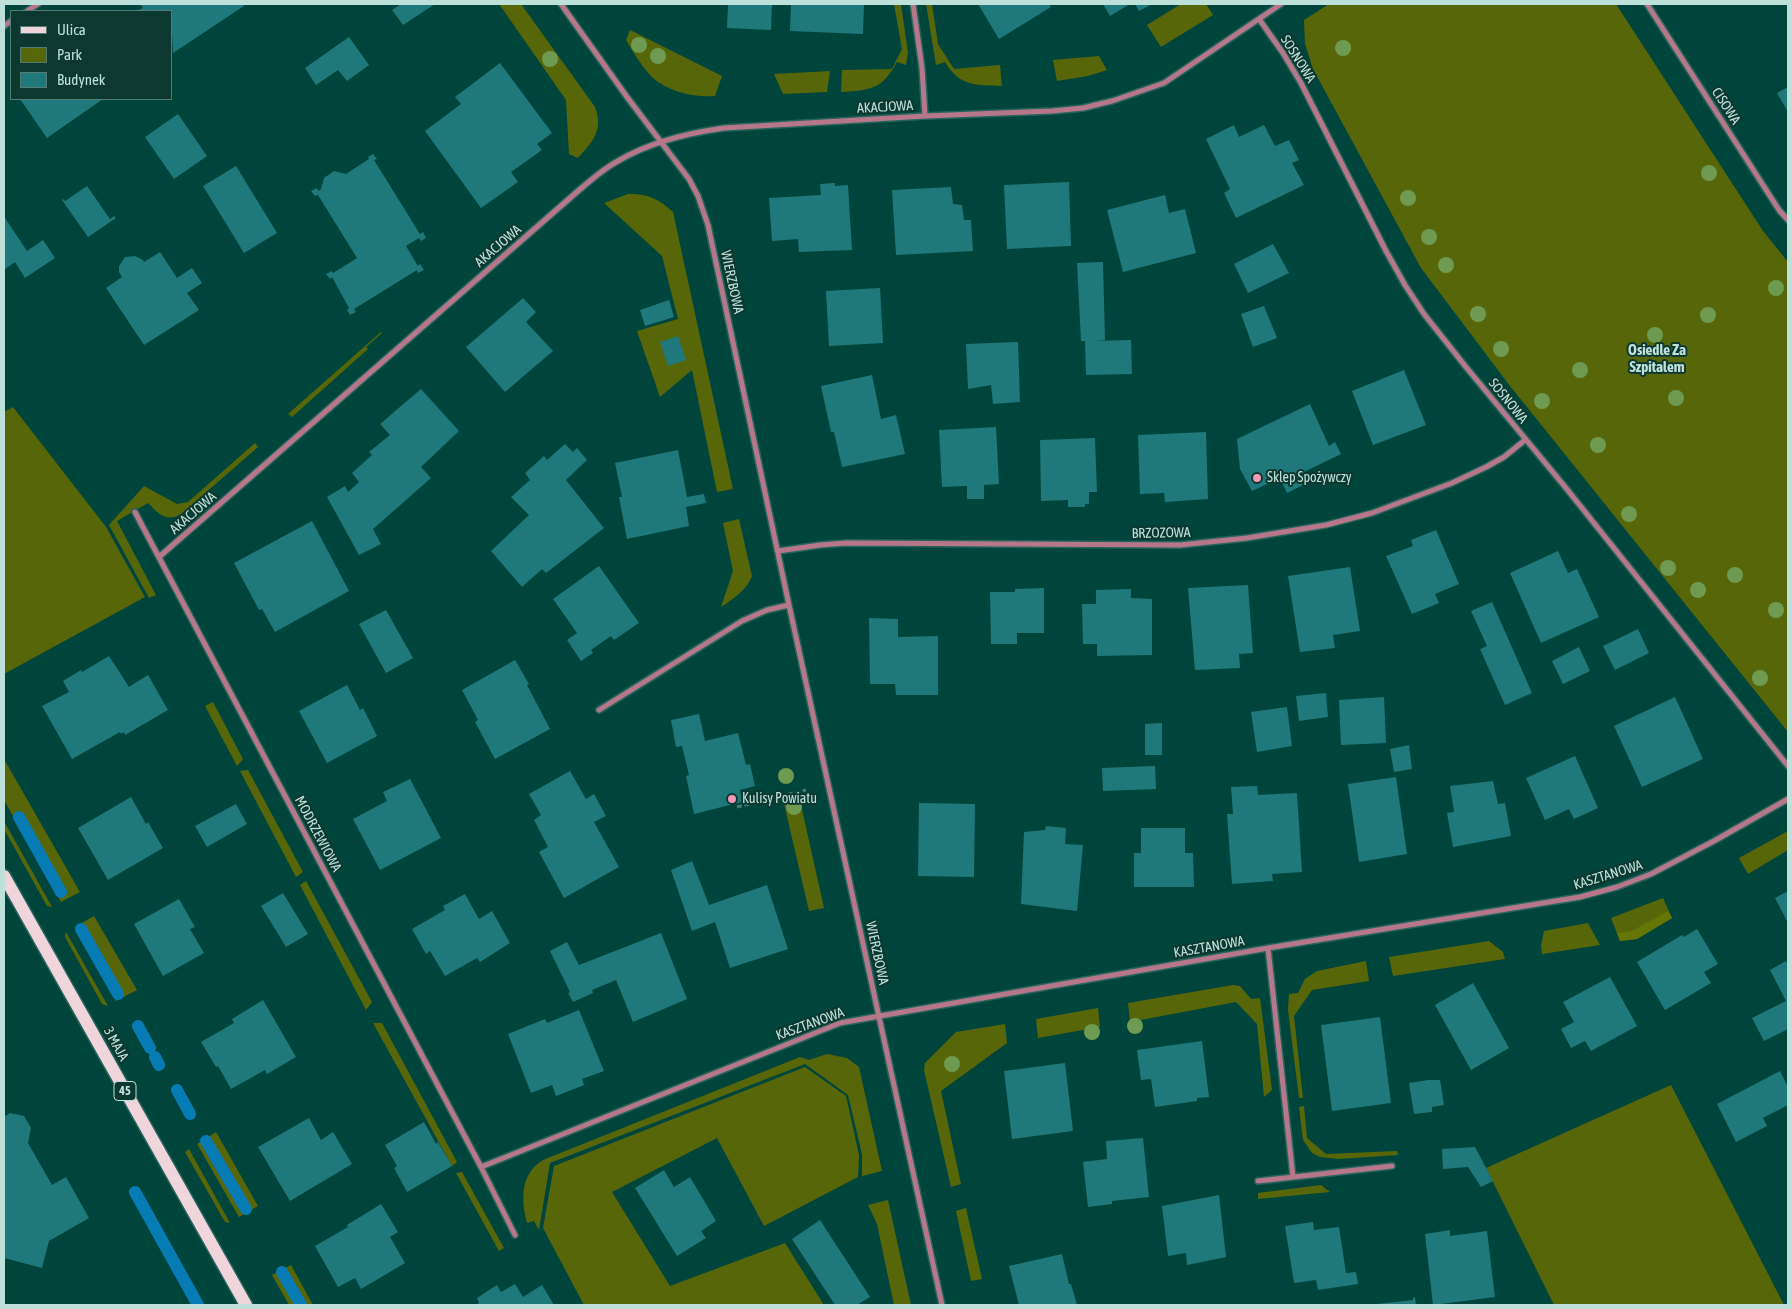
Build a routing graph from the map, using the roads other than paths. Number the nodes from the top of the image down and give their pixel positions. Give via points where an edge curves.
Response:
1 (561, 4) edge
2 (913, 4) edge
3 (1281, 4) edge
4 (1647, 4) edge
5 (1259, 19) junction
6 (925, 116) junction
7 (662, 142) junction
8 (1788, 220) edge
9 (1525, 440) junction
10 (135, 512) dead end
11 (778, 551) junction
12 (160, 557) junction
13 (789, 605) junction
14 (599, 710) dead end
15 (1788, 766) edge
16 (1788, 799) edge
17 (4, 876) edge
18 (1268, 948) junction
19 (879, 1016) junction
20 (1392, 1166) dead end
21 (481, 1167) junction
22 (1293, 1177) junction
23 (1258, 1181) dead end
24 (515, 1234) dead end
25 (246, 1305) edge
26 (942, 1305) edge

1 - 7 street, WIERZBOWA
2 - 6 street, AKACJOWA
3 - 5 street, AKACJOWA
4 - 8 street, CISOWA
5 - 6 street, AKACJOWA via 1164,83 1112,101 1052,111
5 - 9 street, SOSNOWA via 1301,83 1405,285 1444,340
6 - 7 street, AKACJOWA via 724,128 693,132
7 - 11 street, WIERZBOWA via 689,179 708,225
7 - 12 street, AKACJOWA via 634,152 602,171
9 - 11 street, BRZOZOWA via 1486,467 1372,513 1326,525 1247,538 1180,545 846,543
9 - 15 street, SOSNOWA
10 - 12 street, MODRZEWIOWA
11 - 13 street, WIERZBOWA
12 - 21 street, MODRZEWIOWA
13 - 14 street via 766,610 742,622
13 - 19 street, WIERZBOWA
16 - 18 street, KASZTANOWA via 1659,870 1617,887 1580,897
17 - 25 main road, 3 MAJA / 45
18 - 19 street, KASZTANOWA
18 - 22 street
19 - 21 street, KASZTANOWA via 840,1023 814,1032
19 - 26 street, WIERZBOWA
20 - 22 street
21 - 24 street
22 - 23 street

